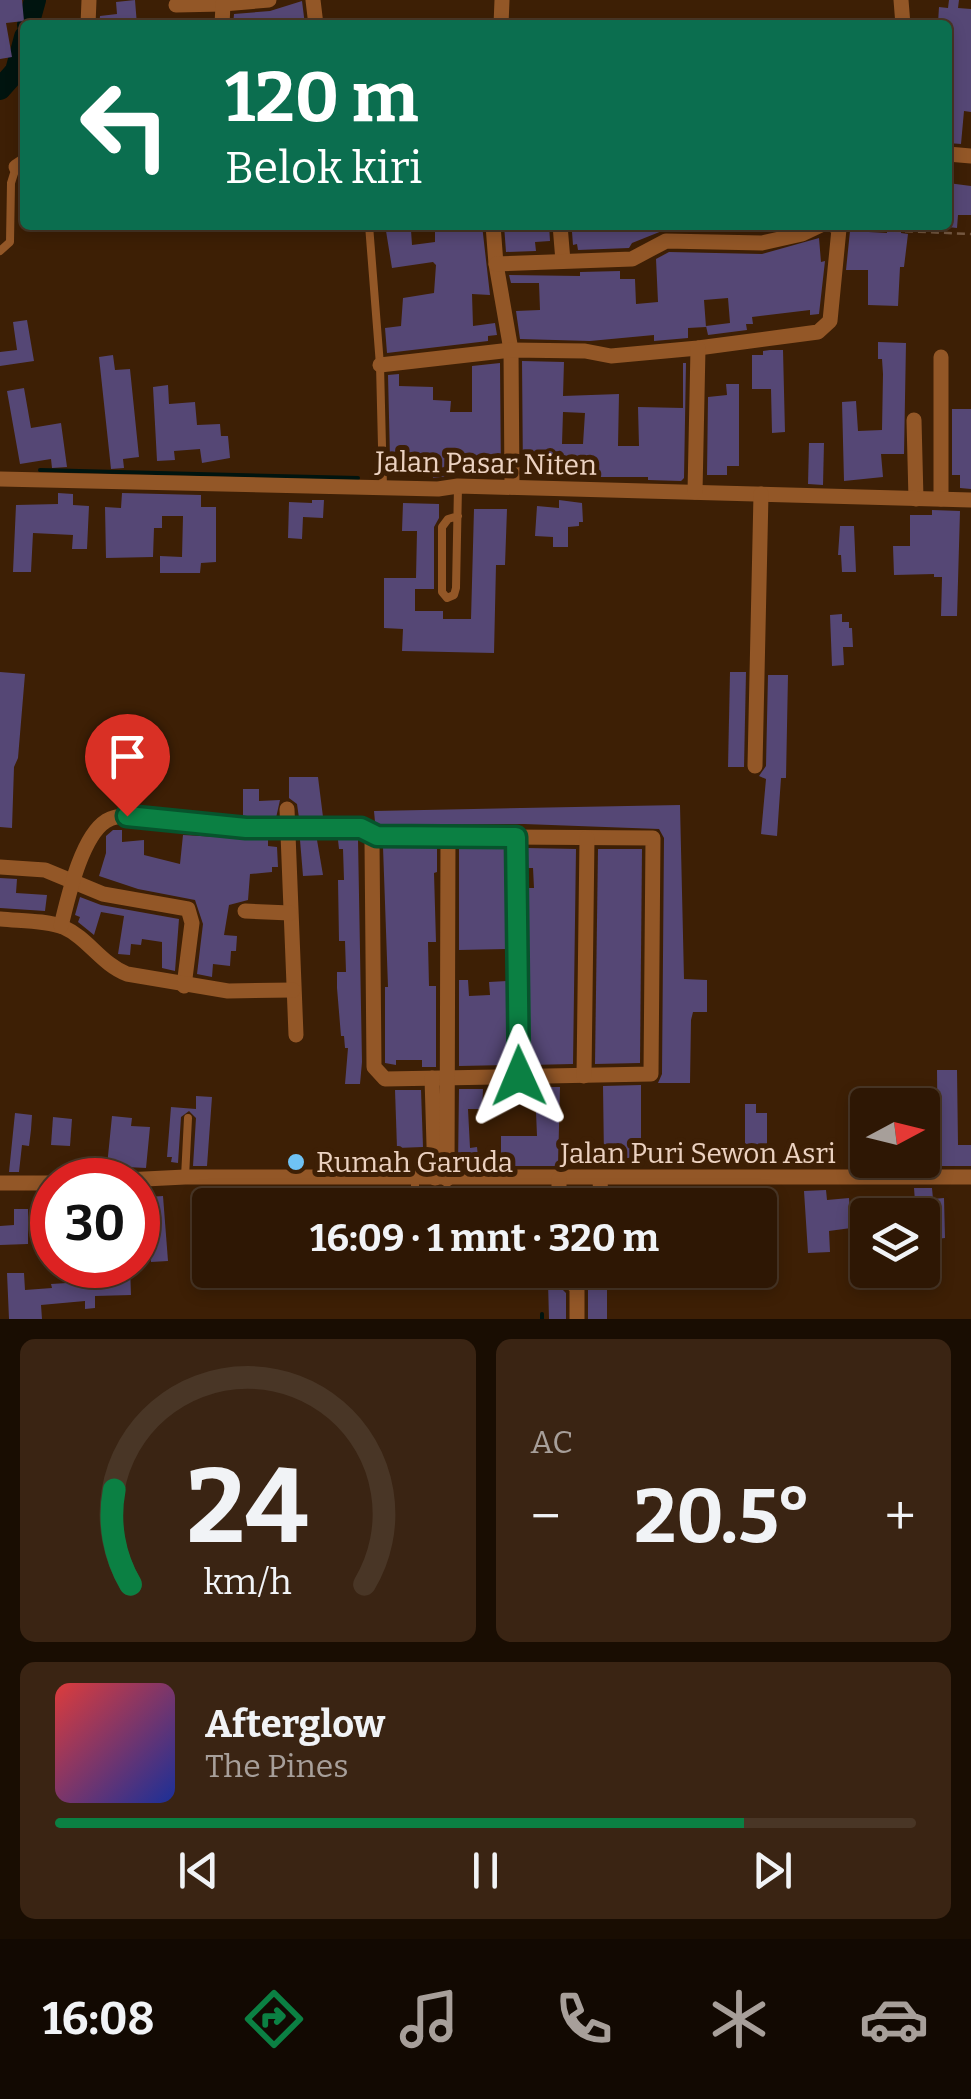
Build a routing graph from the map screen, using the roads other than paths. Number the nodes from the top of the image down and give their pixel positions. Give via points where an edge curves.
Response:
1 (270, 0) edge
2 (223, 4) junction
3 (176, 5) dead end
4 (222, 20) edge
5 (20, 166) edge
6 (368, 230) edge
7 (493, 230) edge
8 (560, 230) edge
9 (810, 230) edge
10 (836, 230) edge
11 (696, 234) edge
12 (0, 251) edge
13 (563, 262) junction
14 (496, 264) junction
15 (698, 348) junction
16 (512, 350) junction
17 (941, 357) dead end
18 (380, 365) junction
19 (914, 420) dead end
20 (1, 474) edge
21 (458, 486) junction
22 (383, 487) junction
23 (512, 487) junction
24 (695, 492) junction
25 (761, 494) junction
26 (916, 499) junction
27 (941, 499) junction
28 (971, 500) edge
29 (458, 516) junction
30 (755, 766) dead end
31 (287, 809) dead end
32 (287, 829) junction
33 (377, 836) junction
34 (448, 837) junction
35 (516, 837) junction
36 (587, 838) junction
37 (0, 867) edge
38 (73, 881) junction
39 (246, 911) dead end
40 (290, 914) junction
41 (0, 919) edge
42 (61, 926) junction
43 (184, 986) junction
44 (293, 990) junction
45 (296, 1035) dead end
46 (519, 1076) junction
47 (584, 1076) junction
48 (440, 1078) junction
49 (188, 1118) dead end
50 (185, 1177) junction
51 (971, 1177) edge
52 (160, 1178) edge
53 (559, 1178) junction
54 (600, 1178) junction
55 (441, 1179) junction
56 (0, 1183) edge
57 (30, 1183) edge
58 (559, 1188) edge
59 (600, 1188) edge
60 (577, 1288) edge
61 (576, 1319) edge

1 - 2 street
2 - 3 street
2 - 4 street
5 - 12 lane via 12,178 10,242
6 - 18 lane
7 - 14 street
8 - 13 street
9 - 11 street via 762,243
10 - 15 street via 826,327
11 - 13 street via 632,259
13 - 14 street
14 - 16 street
15 - 16 street via 611,356
15 - 24 street
16 - 18 street
16 - 23 street
17 - 27 street
18 - 22 lane
19 - 26 street
20 - 22 street, Jalan Pasar Niten
21 - 22 street, Jalan Pasar Niten
21 - 23 street, Jalan Pasar Niten
21 - 29 lane
23 - 24 street, Jalan Pasar Niten
24 - 25 street, Jalan Pasar Niten
25 - 26 street, Jalan Pasar Niten
25 - 30 street
26 - 27 street, Jalan Pasar Niten
27 - 28 street, Jalan Pasar Niten
29 - 29 lane via 456,588 447,598 442,526
31 - 32 street
32 - 33 street via 361,828
32 - 38 street via 113,818 92,834
32 - 40 street
33 - 34 street
33 - 48 street via 374,1067 384,1079
34 - 35 street
34 - 48 street
35 - 36 street
35 - 46 street
36 - 47 street
36 - 47 street via 655,840 653,1053 650,1075
37 - 38 street via 45,870
38 - 42 street
38 - 43 street via 103,894 188,909
39 - 40 street
40 - 44 street
41 - 42 street
42 - 43 street via 113,968
43 - 44 street
44 - 45 street
46 - 47 street
46 - 48 street
48 - 55 street
49 - 50 lane
50 - 52 street, Jalan Puri Sewon Asri
50 - 55 street, Jalan Puri Sewon Asri via 415,1186
51 - 54 street, Jalan Puri Sewon Asri
53 - 54 street, Jalan Puri Sewon Asri
53 - 55 street, Jalan Puri Sewon Asri
53 - 58 street
54 - 59 street
56 - 57 street
60 - 61 street

